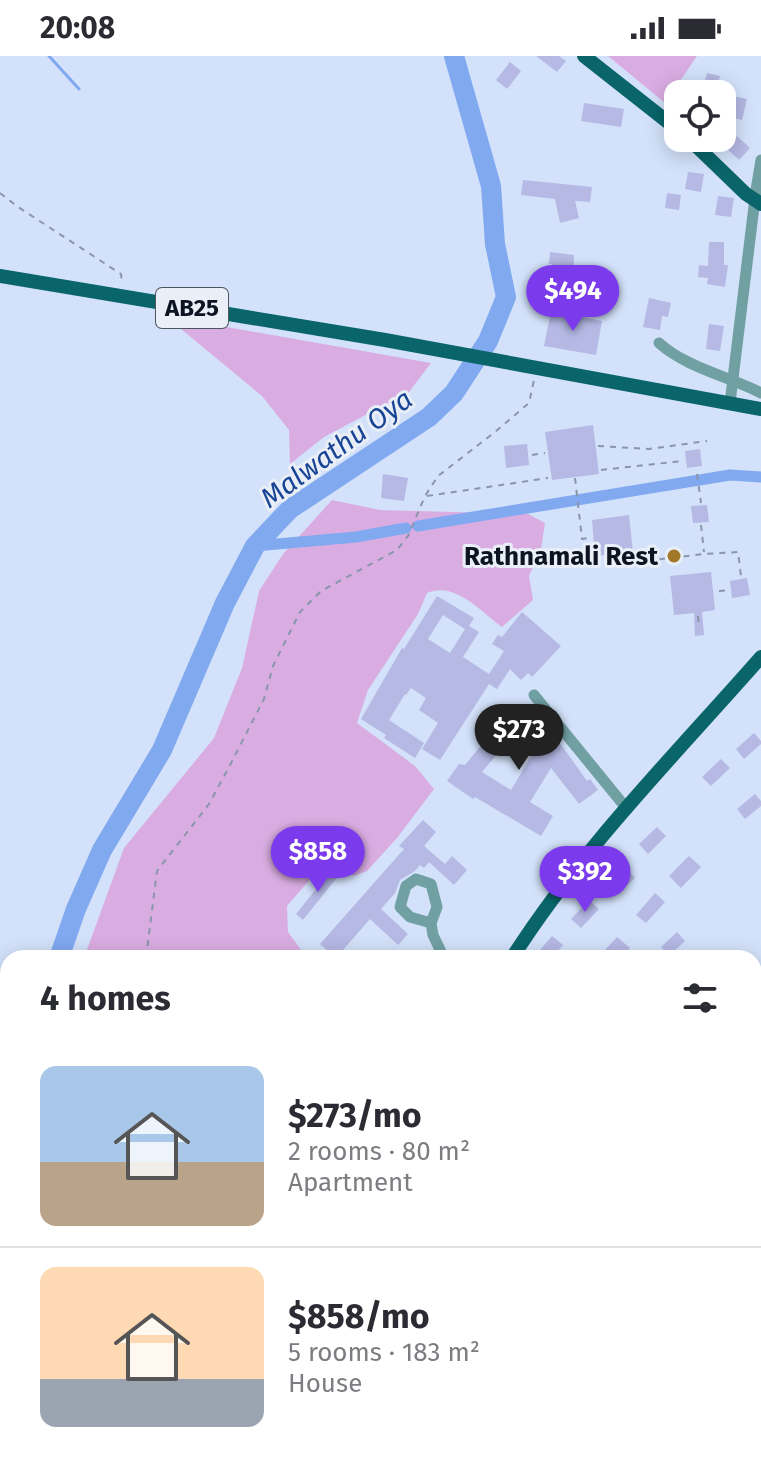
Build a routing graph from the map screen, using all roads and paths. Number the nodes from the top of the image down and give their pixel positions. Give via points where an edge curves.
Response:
1 (584, 56) edge
2 (664, 119) edge
3 (703, 152) edge
4 (760, 165) edge
5 (0, 193) edge
6 (758, 202) edge
7 (0, 276) edge
8 (124, 297) junction
9 (659, 343) dead end
10 (536, 369) junction
11 (732, 379) junction
12 (761, 393) edge
13 (730, 403) junction
14 (761, 409) edge
15 (707, 441) dead end
16 (598, 446) dead end
17 (545, 453) dead end
18 (532, 455) dead end
19 (682, 461) dead end
20 (601, 470) dead end
21 (697, 474) dead end
22 (548, 478) dead end
23 (575, 478) dead end
24 (425, 496) junction
25 (701, 503) dead end
26 (701, 525) dead end
27 (589, 538) dead end
28 (704, 554) junction
29 (617, 558) dead end
30 (741, 576) dead end
31 (730, 590) dead end
32 (719, 591) dead end
33 (698, 616) dead end
34 (699, 626) dead end
35 (761, 657) edge
36 (534, 695) dead end
37 (627, 809) junction
38 (431, 923) dead end
39 (147, 950) edge
40 (440, 950) edge
41 (517, 950) edge

1 - 2 main road
3 - 6 main road
4 - 6 street
5 - 8 path via 121,274
6 - 11 street
7 - 8 main road, AB25
8 - 10 main road, AB25
9 - 11 street via 679,358
10 - 13 main road, AB25
10 - 24 path via 529,403 438,476
11 - 12 street
11 - 13 street
13 - 14 main road, AB25
15 - 16 path via 649,449
17 - 18 path
19 - 20 path
21 - 25 path
22 - 24 path
23 - 27 path via 582,539
24 - 39 path via 397,550 321,591 300,612 273,666 264,699 209,804 157,871
26 - 28 path
28 - 29 path via 618,564
28 - 30 path via 738,552
31 - 32 path
33 - 34 path
35 - 37 main road
36 - 37 street
37 - 41 main road via 549,902
38 - 40 street

